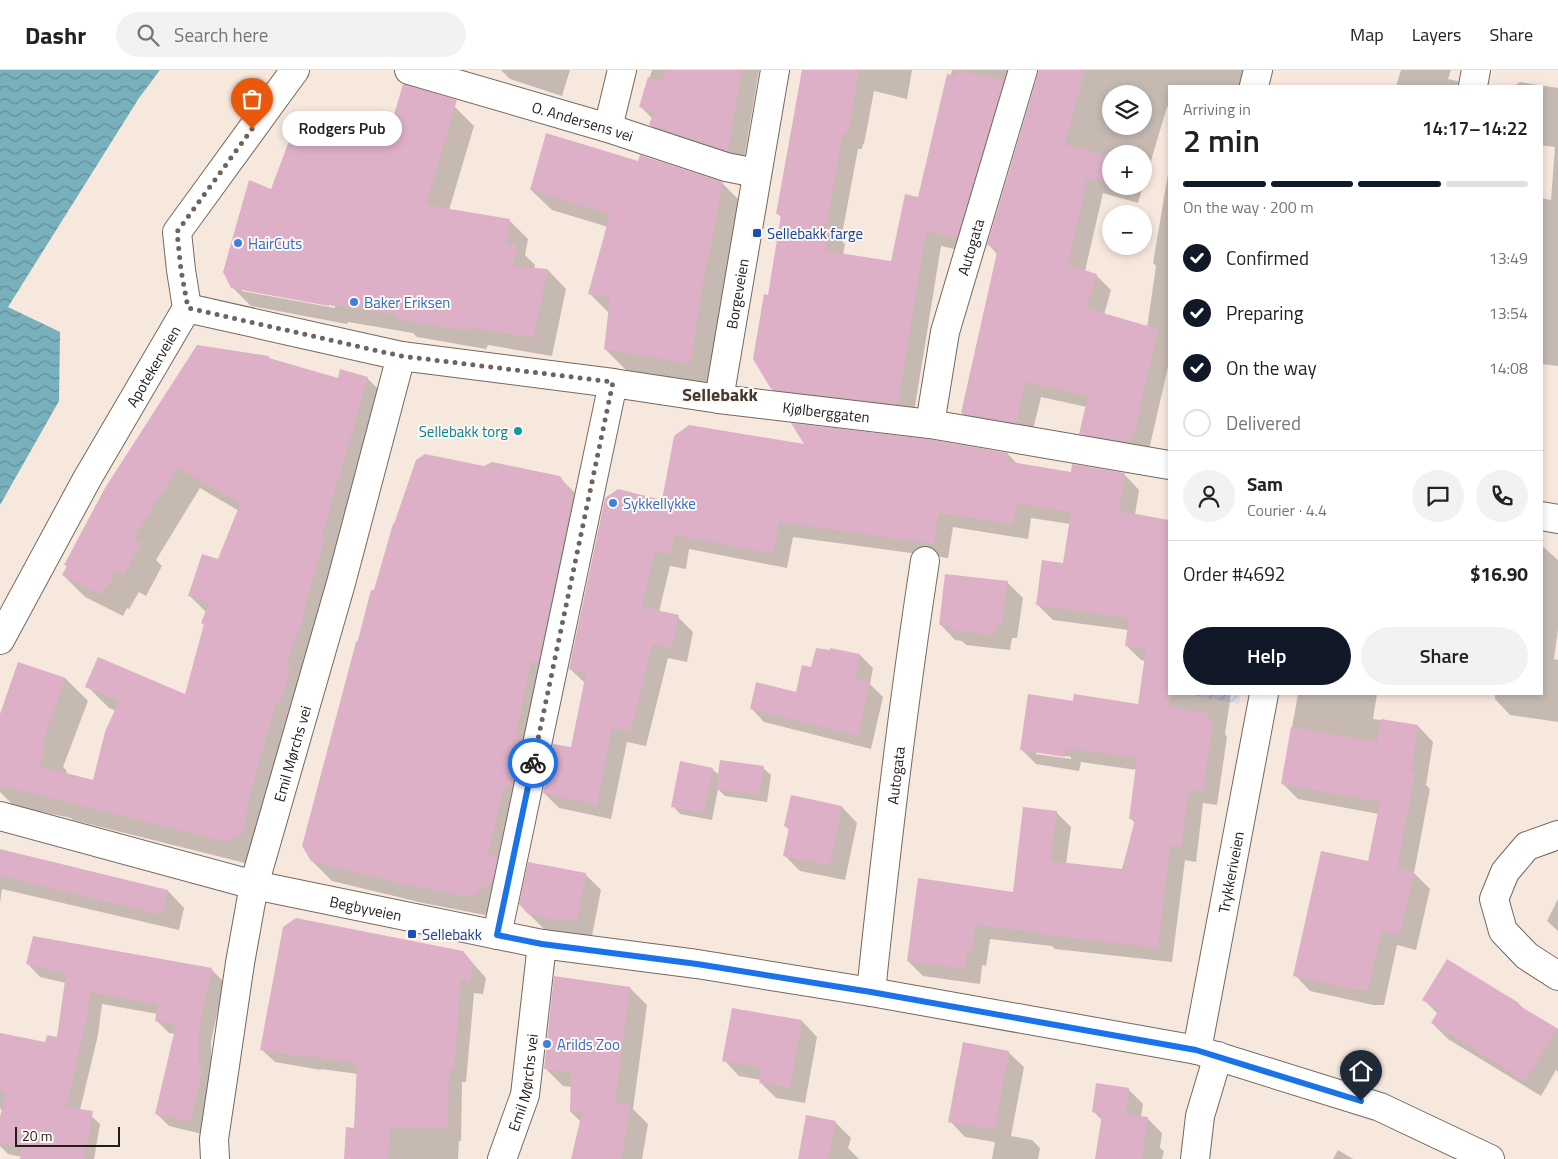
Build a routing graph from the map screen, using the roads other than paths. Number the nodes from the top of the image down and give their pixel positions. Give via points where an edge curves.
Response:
1 (295, 70) edge
2 (409, 70) edge
3 (622, 70) edge
4 (775, 70) edge
5 (1023, 70) edge
6 (1258, 70) edge
7 (1476, 70) edge
8 (1254, 85) edge
9 (1473, 85) edge
10 (608, 128) junction
11 (756, 173) junction
12 (188, 308) junction
13 (401, 356) junction
14 (613, 382) junction
15 (719, 399) junction
16 (930, 424) junction
17 (1168, 465) edge
18 (1543, 516) edge
19 (1558, 519) edge
20 (925, 561) dead end
21 (0, 640) edge
22 (1264, 695) edge
23 (0, 816) edge
24 (1558, 835) edge
25 (254, 885) junction
26 (497, 935) junction
27 (542, 944) junction
28 (1558, 976) edge
29 (871, 992) junction
30 (1207, 1053) junction
31 (215, 1159) edge
32 (502, 1159) edge
33 (1195, 1159) edge
34 (1490, 1159) edge

1 - 12 street, Apotekerveien via 177,232
2 - 10 street, O. Andersens vei
3 - 10 street
4 - 11 street, Borgeveien
5 - 16 street, Autogata via 946,332
6 - 8 street
7 - 9 street
10 - 11 street, O. Andersens vei via 726,167
11 - 15 street, Borgeveien
12 - 13 street, Kjølberggaten
12 - 21 street, Apotekerveien via 86,479
13 - 14 street, Kjølberggaten
13 - 25 street, Emil Mørchs vei via 341,583
14 - 15 street, Kjølberggaten
14 - 26 street
15 - 16 street, Kjølberggaten
16 - 17 street, Kjølberggaten
18 - 19 street
20 - 29 street, Autogata via 890,810
22 - 30 street, Trykkeriveien
23 - 25 street, Begbyveien
24 - 28 street via 1527,846 1505,872 1494,899 1503,931 1527,956
25 - 26 street, Begbyveien
25 - 31 street, Emil Mørchs vei via 214,1139
26 - 27 street, Begbyveien
27 - 29 street, Begbyveien via 697,964
27 - 32 street, Emil Mørchs vei via 524,1095
29 - 30 street, Begbyveien
30 - 33 street, Trykkeriveien
30 - 34 street, Begbyveien via 1380,1107

